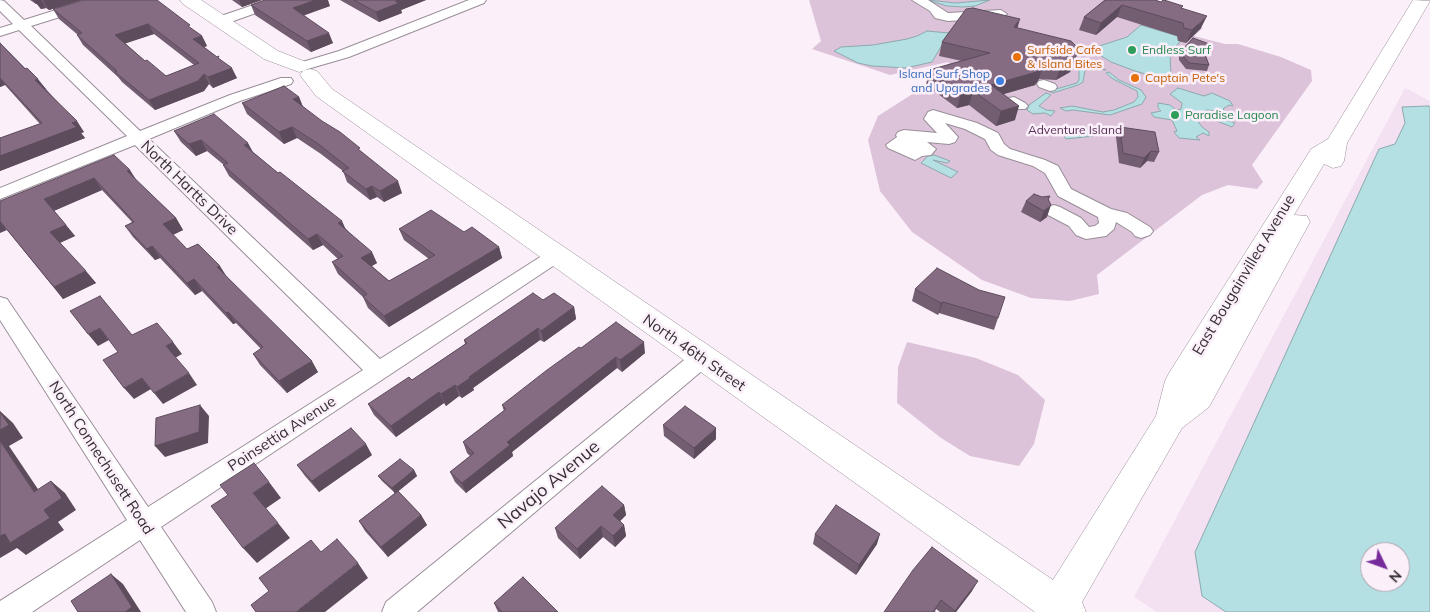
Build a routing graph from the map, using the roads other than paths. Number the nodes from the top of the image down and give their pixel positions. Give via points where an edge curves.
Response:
1 (101, 0) edge
2 (189, 0) edge
3 (280, 0) edge
4 (480, 0) edge
5 (918, 0) edge
6 (1422, 0) edge
7 (0, 4) edge
8 (1001, 14) edge
9 (220, 21) junction
10 (22, 25) junction
11 (0, 32) edge
12 (299, 76) junction
13 (137, 138) junction
14 (915, 155) dead end
15 (0, 194) edge
16 (1048, 206) edge
17 (1108, 225) junction
18 (1141, 232) dead end
19 (555, 256) junction
20 (0, 304) edge
21 (702, 358) junction
22 (378, 371) junction
23 (144, 524) junction
24 (1060, 610) edge
25 (8, 612) edge
26 (202, 612) edge
27 (396, 612) edge

1 - 10 street
2 - 9 street, North 46th Street
3 - 9 street
4 - 12 street via 344,54
5 - 8 street via 948,17
6 - 24 street, East Bougainvillea Avenue via 1336,143 1334,159 1198,398 1171,419
7 - 10 street, North Hartts Drive
9 - 12 street, North 46th Street via 271,55 271,60 278,65
10 - 11 street
10 - 13 street, North Hartts Drive
12 - 13 street
12 - 19 street, North 46th Street
13 - 15 street
13 - 22 street, North Hartts Drive
14 - 17 street via 894,145 900,141 925,152 928,149 904,135 949,139 932,119 933,115 971,126 992,136 997,147 1004,152 1047,166 1056,174 1064,192
16 - 17 street via 1045,199
17 - 18 street via 1121,217 1144,230
19 - 21 street, North 46th Street
19 - 22 street, Poinsettia Avenue
20 - 23 street, North Connechusett Road
21 - 24 street, North 46th Street
21 - 27 street, Navajo Avenue
22 - 23 street, Poinsettia Avenue
23 - 25 street, Poinsettia Avenue
23 - 26 street, North Connechusett Road

